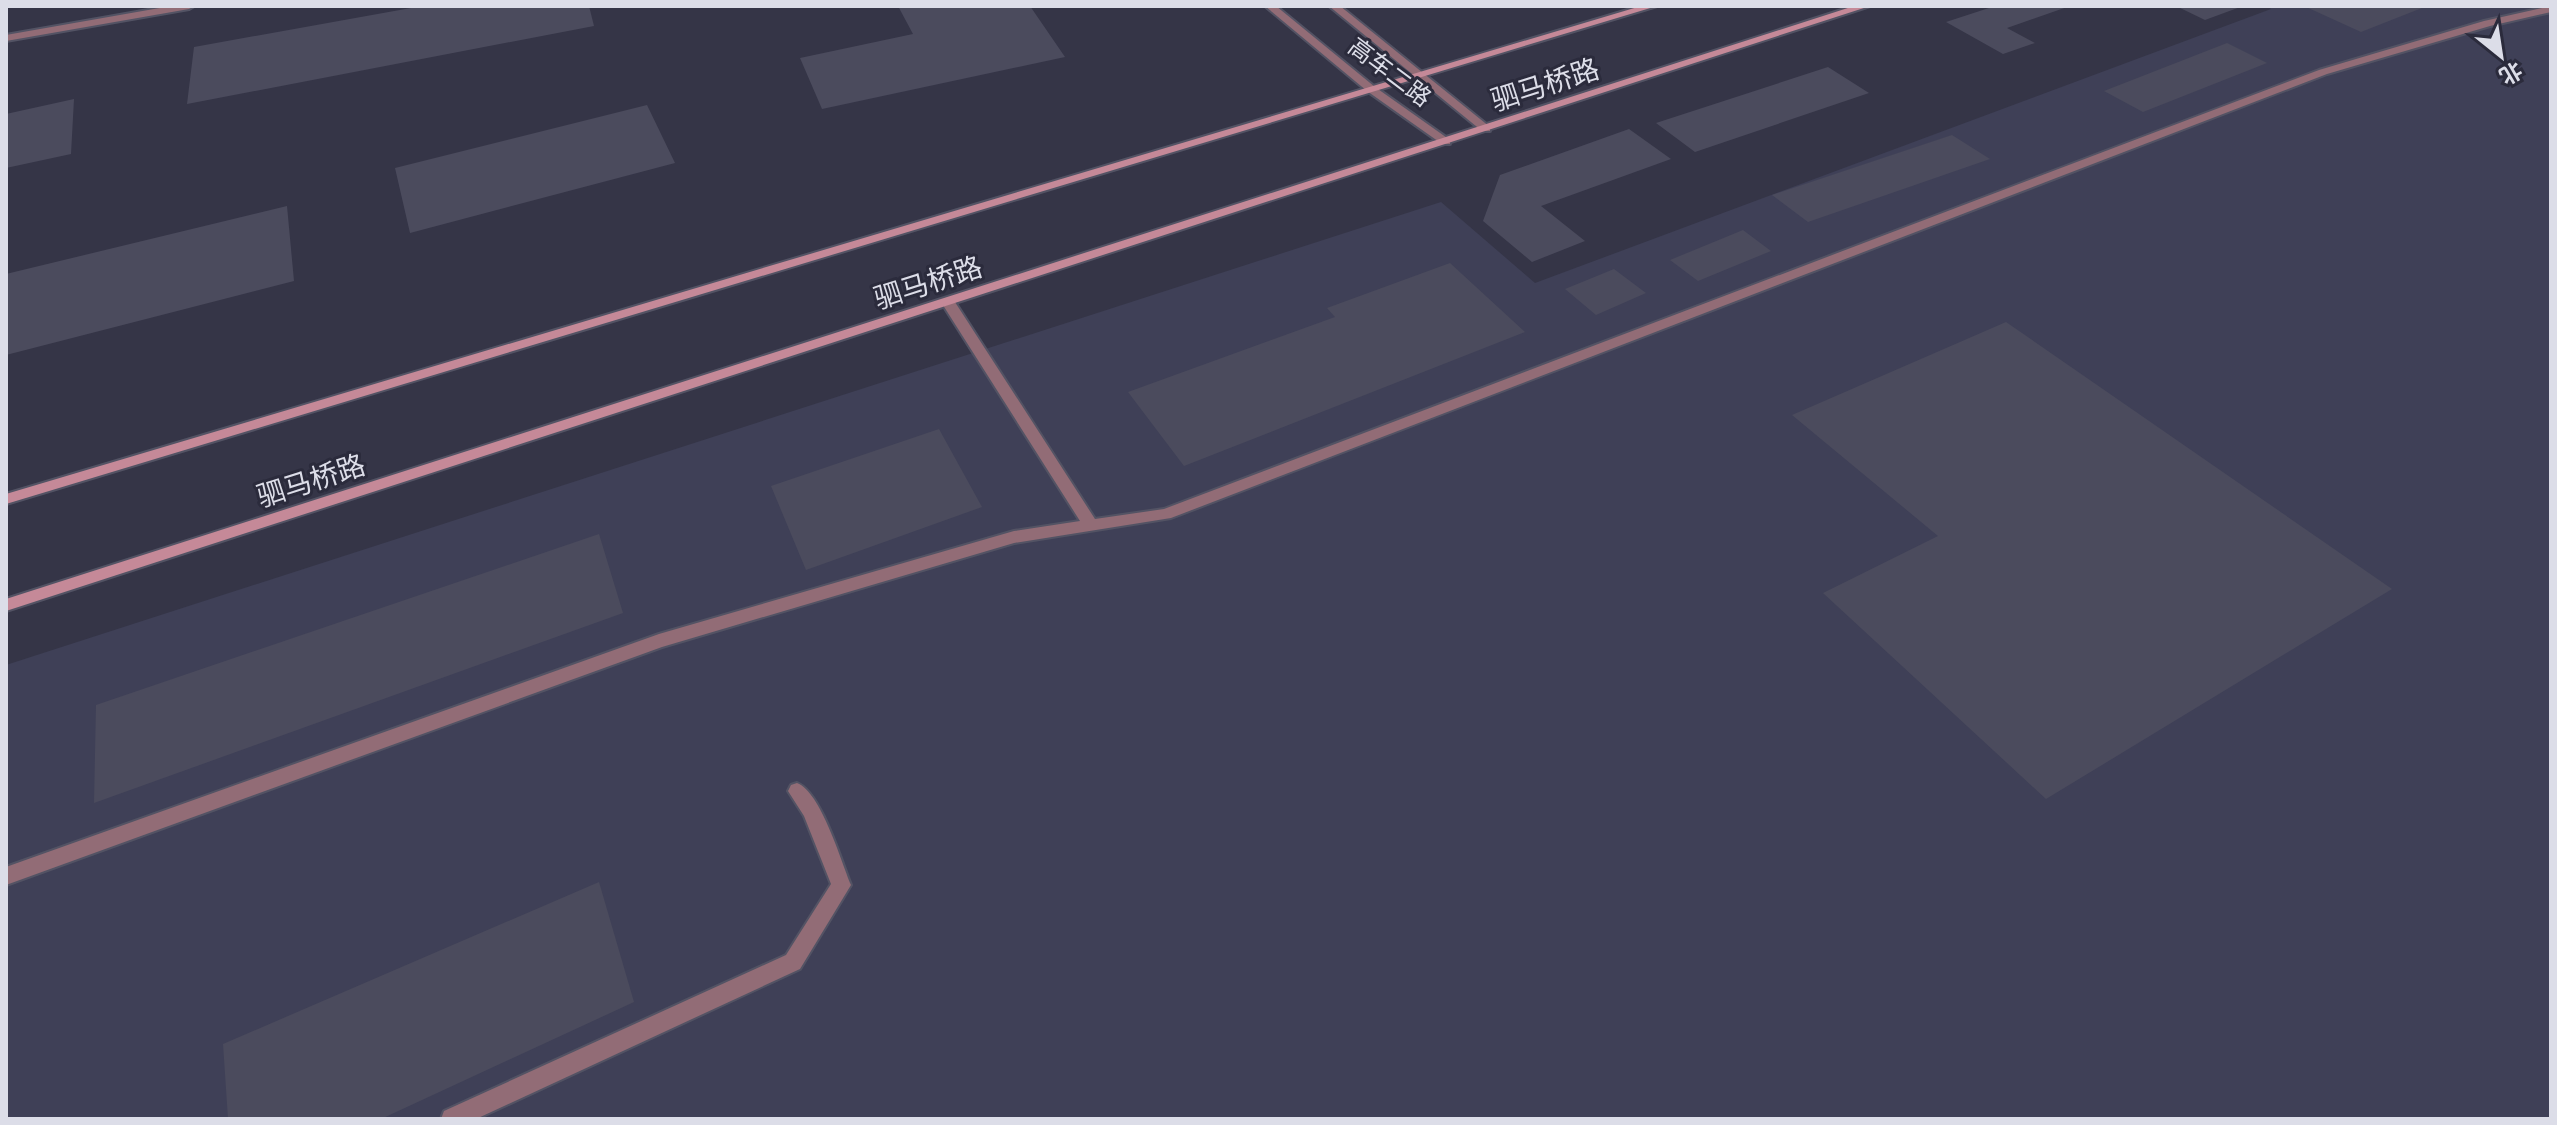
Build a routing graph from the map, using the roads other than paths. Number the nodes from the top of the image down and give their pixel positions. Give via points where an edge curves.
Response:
1 (189, 6) edge
2 (1270, 6) edge
3 (1334, 6) edge
4 (1652, 6) edge
5 (1865, 6) edge
6 (2551, 9) edge
7 (6, 38) edge
8 (1424, 76) junction
9 (1371, 89) junction
10 (1486, 129) junction
11 (1446, 142) junction
12 (948, 302) junction
13 (6, 499) edge
14 (1091, 526) junction
15 (6, 605) edge
16 (797, 791) dead end
17 (6, 876) edge
18 (452, 1119) edge

1 - 7 street
2 - 9 street, 高车二路
3 - 8 street, 高车二路
4 - 8 main road, 驷马桥路
5 - 10 main road, 驷马桥路
6 - 14 street via 2323,72 1166,514
8 - 9 main road, 驷马桥路
8 - 10 street, 高车二路
9 - 11 street, 高车二路
9 - 13 main road, 驷马桥路
10 - 11 main road, 驷马桥路
11 - 12 main road, 驷马桥路
12 - 14 street
12 - 15 main road, 驷马桥路
14 - 17 street via 1014,537 659,641
16 - 18 street via 812,812 841,885 793,962

